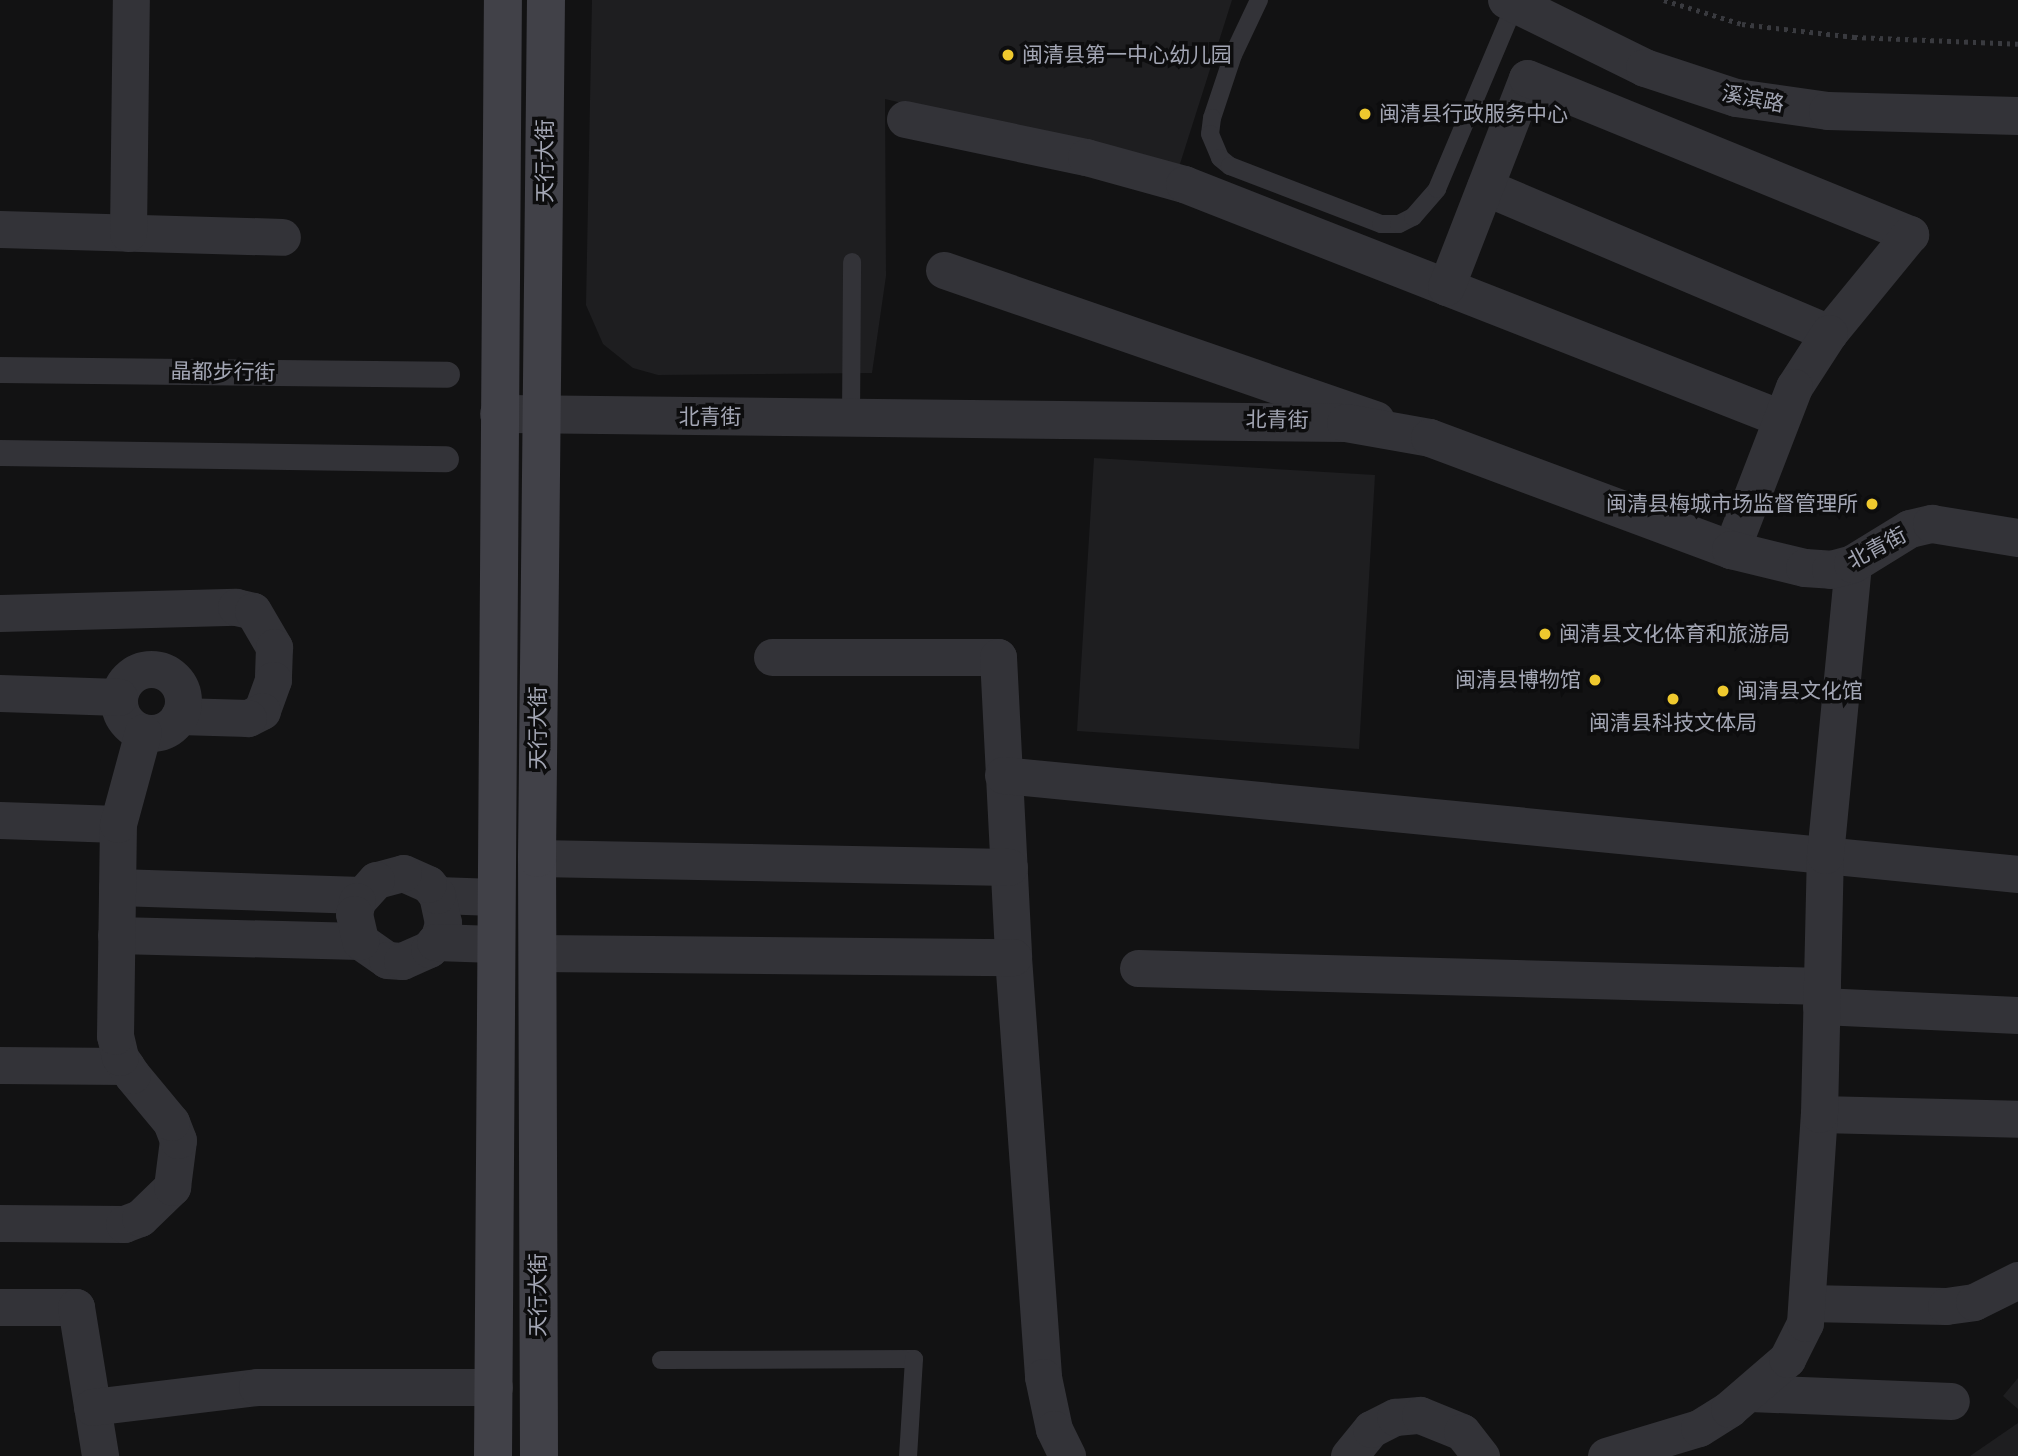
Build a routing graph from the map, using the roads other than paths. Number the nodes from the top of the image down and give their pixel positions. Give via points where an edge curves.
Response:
1 (131, 0) edge
2 (503, 0) edge
3 (546, 0) edge
4 (1259, 0) edge
5 (1511, 2) edge
6 (2018, 116) edge
7 (905, 119) dead end
8 (1485, 187) junction
9 (0, 229) edge
10 (128, 233) junction
11 (282, 237) dead end
12 (852, 262) dead end
13 (944, 270) dead end
14 (1446, 287) junction
15 (1829, 333) junction
16 (0, 370) edge
17 (447, 374) dead end
18 (499, 414) junction
19 (543, 415) junction
20 (1778, 417) junction
21 (852, 418) junction
22 (1430, 438) junction
23 (0, 453) edge
24 (446, 459) dead end
25 (2018, 538) edge
26 (1731, 550) junction
27 (1853, 564) junction
28 (0, 613) edge
29 (772, 657) dead end
30 (0, 692) edge
31 (119, 697) junction
32 (180, 716) junction
33 (144, 732) junction
34 (1003, 775) junction
35 (0, 820) edge
36 (118, 824) junction
37 (1825, 855) junction
38 (537, 858) junction
39 (1009, 867) junction
40 (2018, 874) edge
41 (117, 887) junction
42 (362, 895) junction
43 (437, 895) junction
44 (495, 897) junction
45 (116, 935) junction
46 (360, 941) junction
47 (435, 942) junction
48 (495, 944) junction
49 (537, 953) junction
50 (1013, 957) junction
51 (1138, 968) dead end
52 (1822, 996) junction
53 (2018, 1015) edge
54 (0, 1065) edge
55 (126, 1066) junction
56 (1819, 1114) junction
57 (2018, 1119) edge
58 (0, 1223) edge
59 (2018, 1280) edge
60 (1808, 1303) junction
61 (0, 1307) edge
62 (661, 1360) dead end
63 (494, 1387) junction
64 (1750, 1393) junction
65 (1951, 1401) dead end
66 (92, 1408) junction
67 (100, 1456) edge
68 (494, 1456) edge
69 (539, 1456) edge
70 (908, 1456) edge
71 (1067, 1456) edge
72 (1349, 1456) edge
73 (1480, 1456) edge
74 (1606, 1456) edge

1 - 10 street
2 - 18 main road
3 - 19 main road, 天行大街
4 - 5 lane via 1233,55 1212,118 1210,134 1220,158 1230,166 1381,224 1399,224 1413,217 1437,189
5 - 6 street, 溪滨路 via 1645,68 1736,98 1828,111
7 - 14 street via 1154,174
8 - 14 street
8 - 15 street
8 - 15 street via 1527,78 1910,233
9 - 10 street
10 - 11 street
12 - 21 lane
13 - 22 street
14 - 20 street
15 - 20 street
16 - 17 street, 晶都步行街
18 - 19 street, 北青街
18 - 44 main road
19 - 21 street, 北青街
19 - 38 main road, 天行大街
20 - 26 street
21 - 22 street, 北青街 via 1299,420 1346,422
22 - 26 street, 北青街
23 - 24 street
25 - 27 street, 北青街 via 1932,524 1910,529
26 - 27 street, 北青街 via 1805,568 1830,570
27 - 37 street
28 - 32 street via 236,607 253,611 274,647 273,680 262,711 248,718
29 - 34 street via 998,657
30 - 31 street
31 - 32 street via 133,675 163,671 179,686
31 - 33 street via 126,721
32 - 33 street via 164,730
33 - 36 street
34 - 37 street
34 - 39 street
35 - 36 street
36 - 41 street
37 - 40 street
37 - 52 street
38 - 39 street
38 - 49 main road, 天行大街
39 - 50 street
41 - 42 street
41 - 45 street
42 - 43 street via 376,880 403,873 428,884
42 - 46 street via 354,914
43 - 44 street
43 - 47 street via 443,923
44 - 48 main road
45 - 46 street
45 - 55 street via 115,1036
46 - 47 street via 387,960 402,961 417,957
47 - 48 street
48 - 63 main road
49 - 50 street
49 - 69 main road, 天行大街
50 - 71 street via 1043,1377 1054,1429
51 - 52 street
52 - 53 street
52 - 56 street
54 - 55 street
55 - 58 street via 171,1122 178,1140 172,1187 140,1218 124,1224
56 - 57 street
56 - 60 street
59 - 60 street via 1974,1302 1946,1306
60 - 64 street via 1800,1341 1774,1374
61 - 66 street via 76,1307
62 - 70 lane via 914,1359
63 - 66 street via 257,1387
63 - 68 main road
64 - 65 street
64 - 74 street via 1699,1428
66 - 67 street
72 - 73 street via 1371,1429 1395,1417 1420,1415 1462,1432

